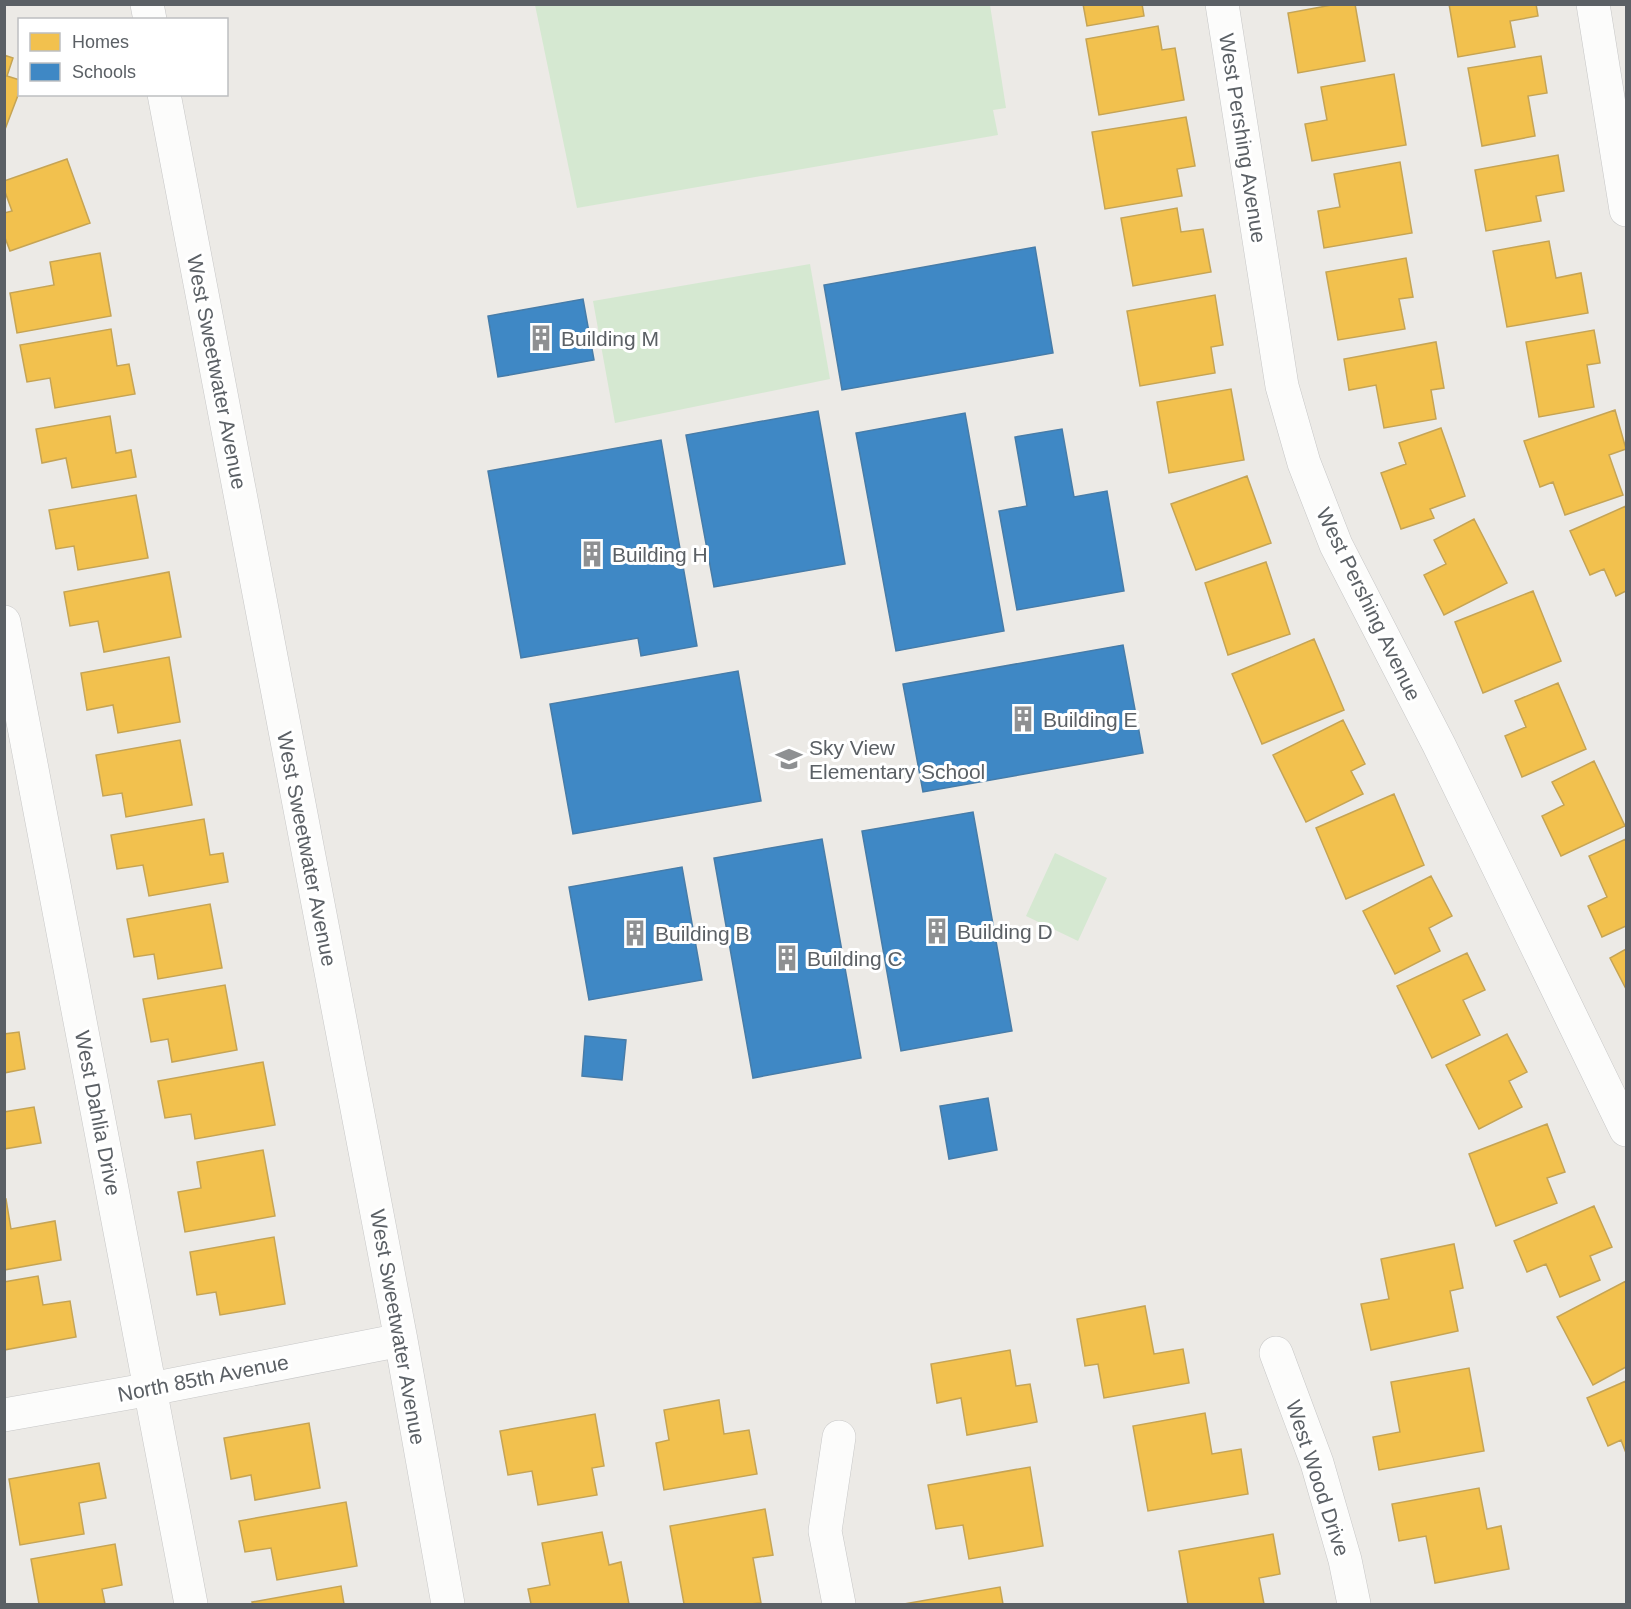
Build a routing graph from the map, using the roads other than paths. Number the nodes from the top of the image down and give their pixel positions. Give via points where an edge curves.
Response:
1 (1222, 4) edge
2 (1593, 4) edge
3 (164, 96) edge
4 (1626, 210) edge
5 (4, 622) edge
6 (1626, 1130) edge
7 (401, 1340) junction
8 (1276, 1353) dead end
9 (151, 1389) junction
10 (4, 1415) edge
11 (839, 1437) dead end
12 (191, 1605) edge
13 (448, 1605) edge
14 (839, 1605) edge
15 (1354, 1605) edge

1 - 6 street, West Pershing Avenue via 1282,386 1304,463 1336,545 1439,745
2 - 4 street
3 - 7 street, West Sweetwater Avenue
5 - 9 street, West Dahlia Drive
7 - 9 street, North 85th Avenue
7 - 13 street, West Sweetwater Avenue
8 - 15 street, West Wood Drive via 1317,1463
9 - 10 street, North 85th Avenue
9 - 12 street, West Dahlia Drive
11 - 14 street via 825,1531

